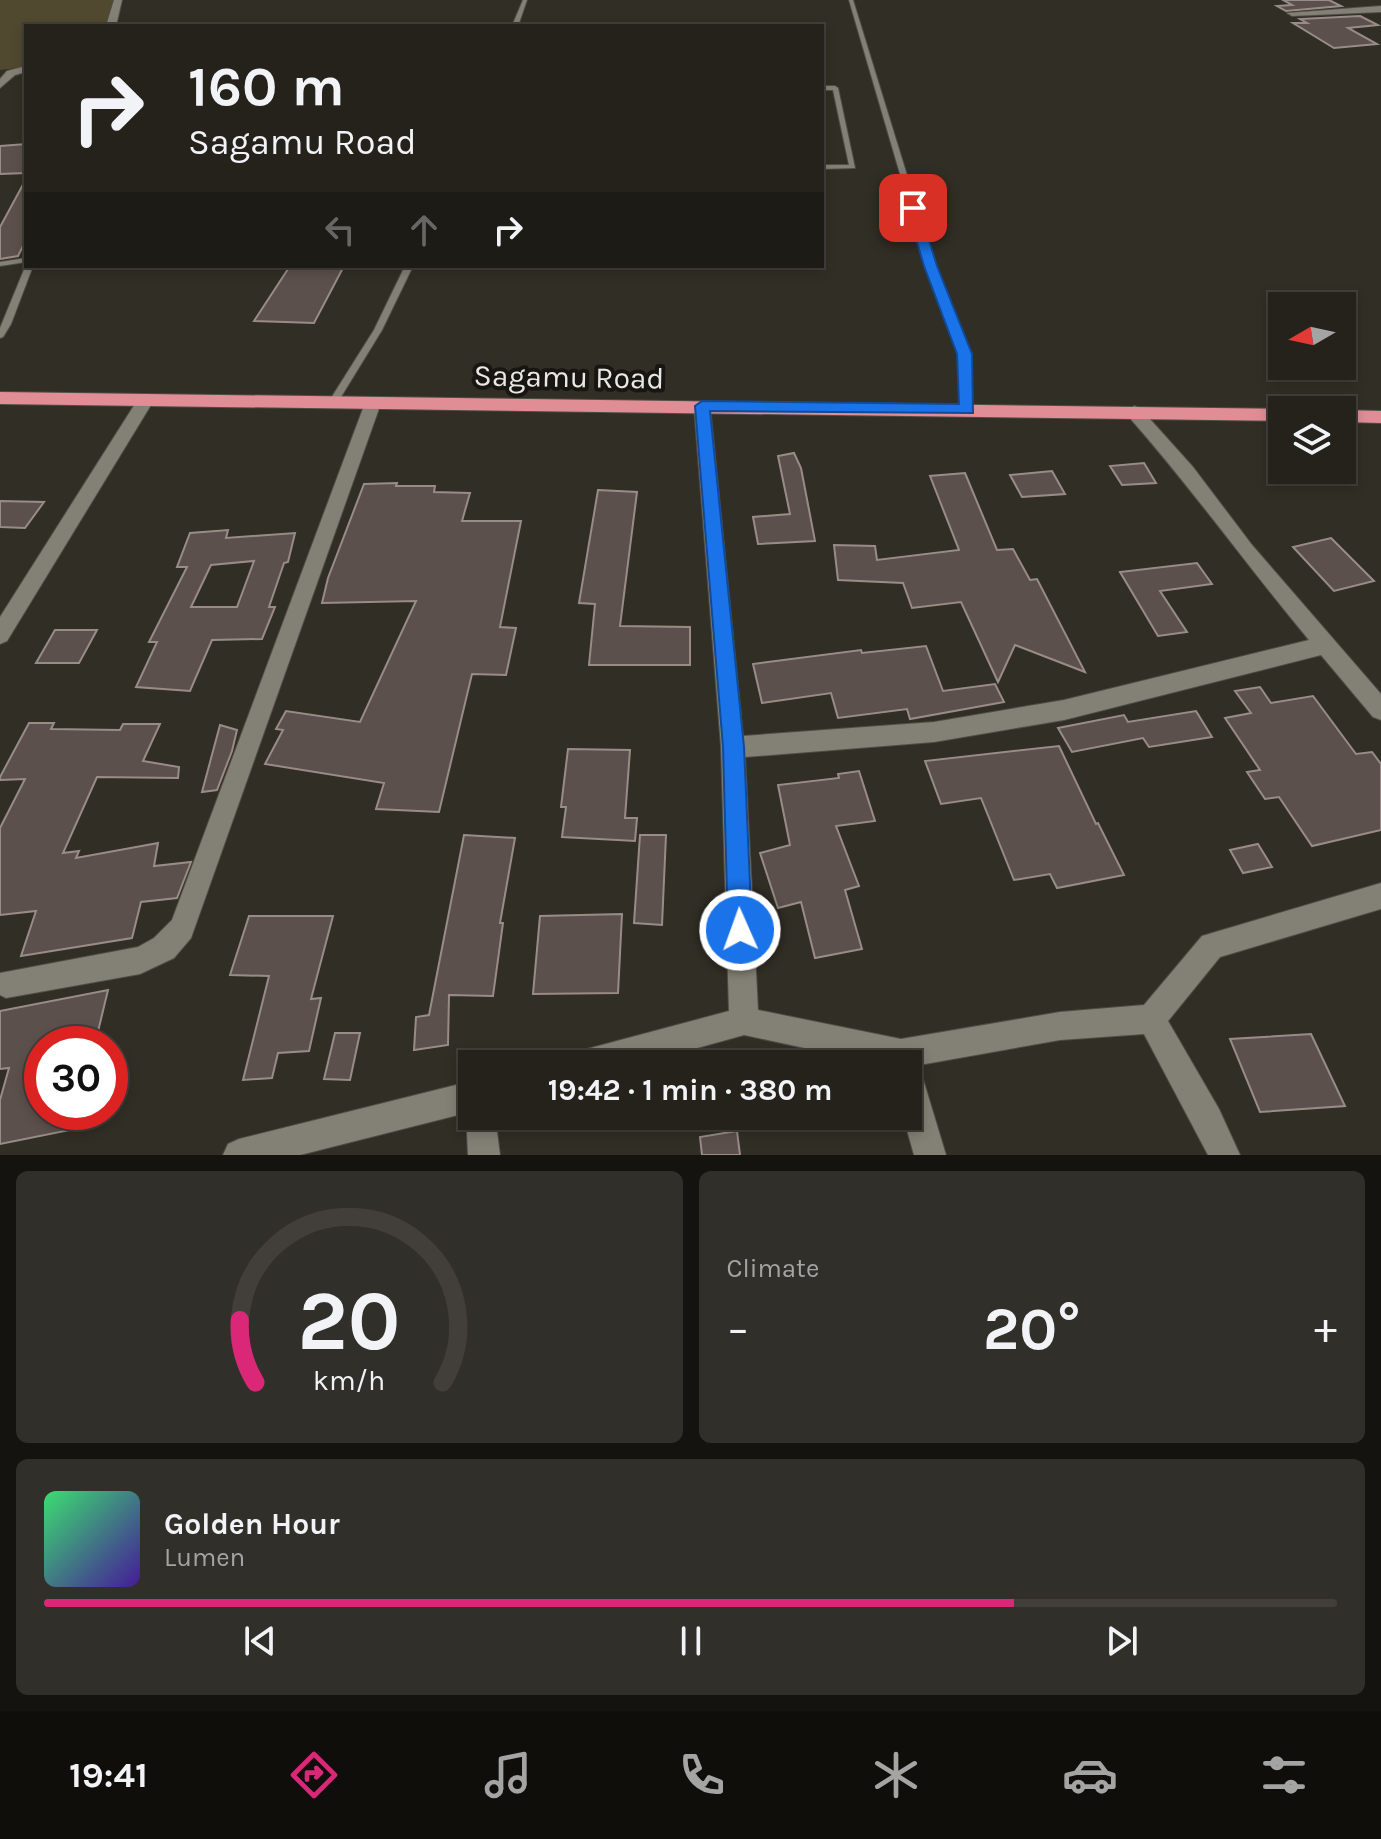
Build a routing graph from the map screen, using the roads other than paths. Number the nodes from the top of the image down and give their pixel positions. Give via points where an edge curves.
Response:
1 (118, 0) edge
2 (525, 0) edge
3 (851, 0) edge
4 (1381, 9) edge
5 (1292, 13) dead end
6 (112, 24) edge
7 (516, 24) edge
8 (24, 70) edge
9 (0, 85) edge
10 (824, 88) edge
11 (824, 167) edge
12 (24, 260) edge
13 (0, 264) edge
14 (28, 268) edge
15 (408, 268) edge
16 (0, 335) edge
17 (0, 398) edge
18 (146, 400) junction
19 (333, 403) junction
20 (373, 403) junction
21 (702, 406) junction
22 (967, 409) junction
23 (1134, 412) junction
24 (1268, 415) edge
25 (1356, 416) edge
26 (1381, 417) edge
27 (0, 635) edge
28 (1324, 645) junction
29 (1381, 710) edge
30 (733, 747) junction
31 (1381, 896) edge
32 (6, 984) dead end
33 (1151, 1019) junction
34 (744, 1021) junction
35 (638, 1050) edge
36 (847, 1050) edge
37 (922, 1061) edge
38 (458, 1100) edge
39 (922, 1128) edge
40 (481, 1130) edge
41 (239, 1155) edge
42 (484, 1155) edge
43 (930, 1155) edge
44 (1224, 1155) edge

1 - 6 street
2 - 7 lane
3 - 22 lane via 931,266 965,354
4 - 5 street
8 - 9 street via 11,73
10 - 11 lane via 835,88 853,167
12 - 13 lane
14 - 16 lane
15 - 19 lane
17 - 18 highway, Sagamu Road
18 - 19 highway, Sagamu Road
18 - 27 street
19 - 20 highway, Sagamu Road
20 - 21 highway, Sagamu Road
20 - 32 street via 182,929 164,948 140,960
21 - 22 highway, Sagamu Road
21 - 30 street
22 - 23 highway, Sagamu Road
23 - 24 highway, Sagamu Road
23 - 28 street
25 - 26 highway
28 - 29 street
28 - 30 street via 1064,710 934,732
30 - 34 street
31 - 33 street via 1212,946
33 - 37 street via 1060,1026
33 - 44 street
34 - 35 street
34 - 36 street
38 - 41 street
39 - 43 street
40 - 42 street

